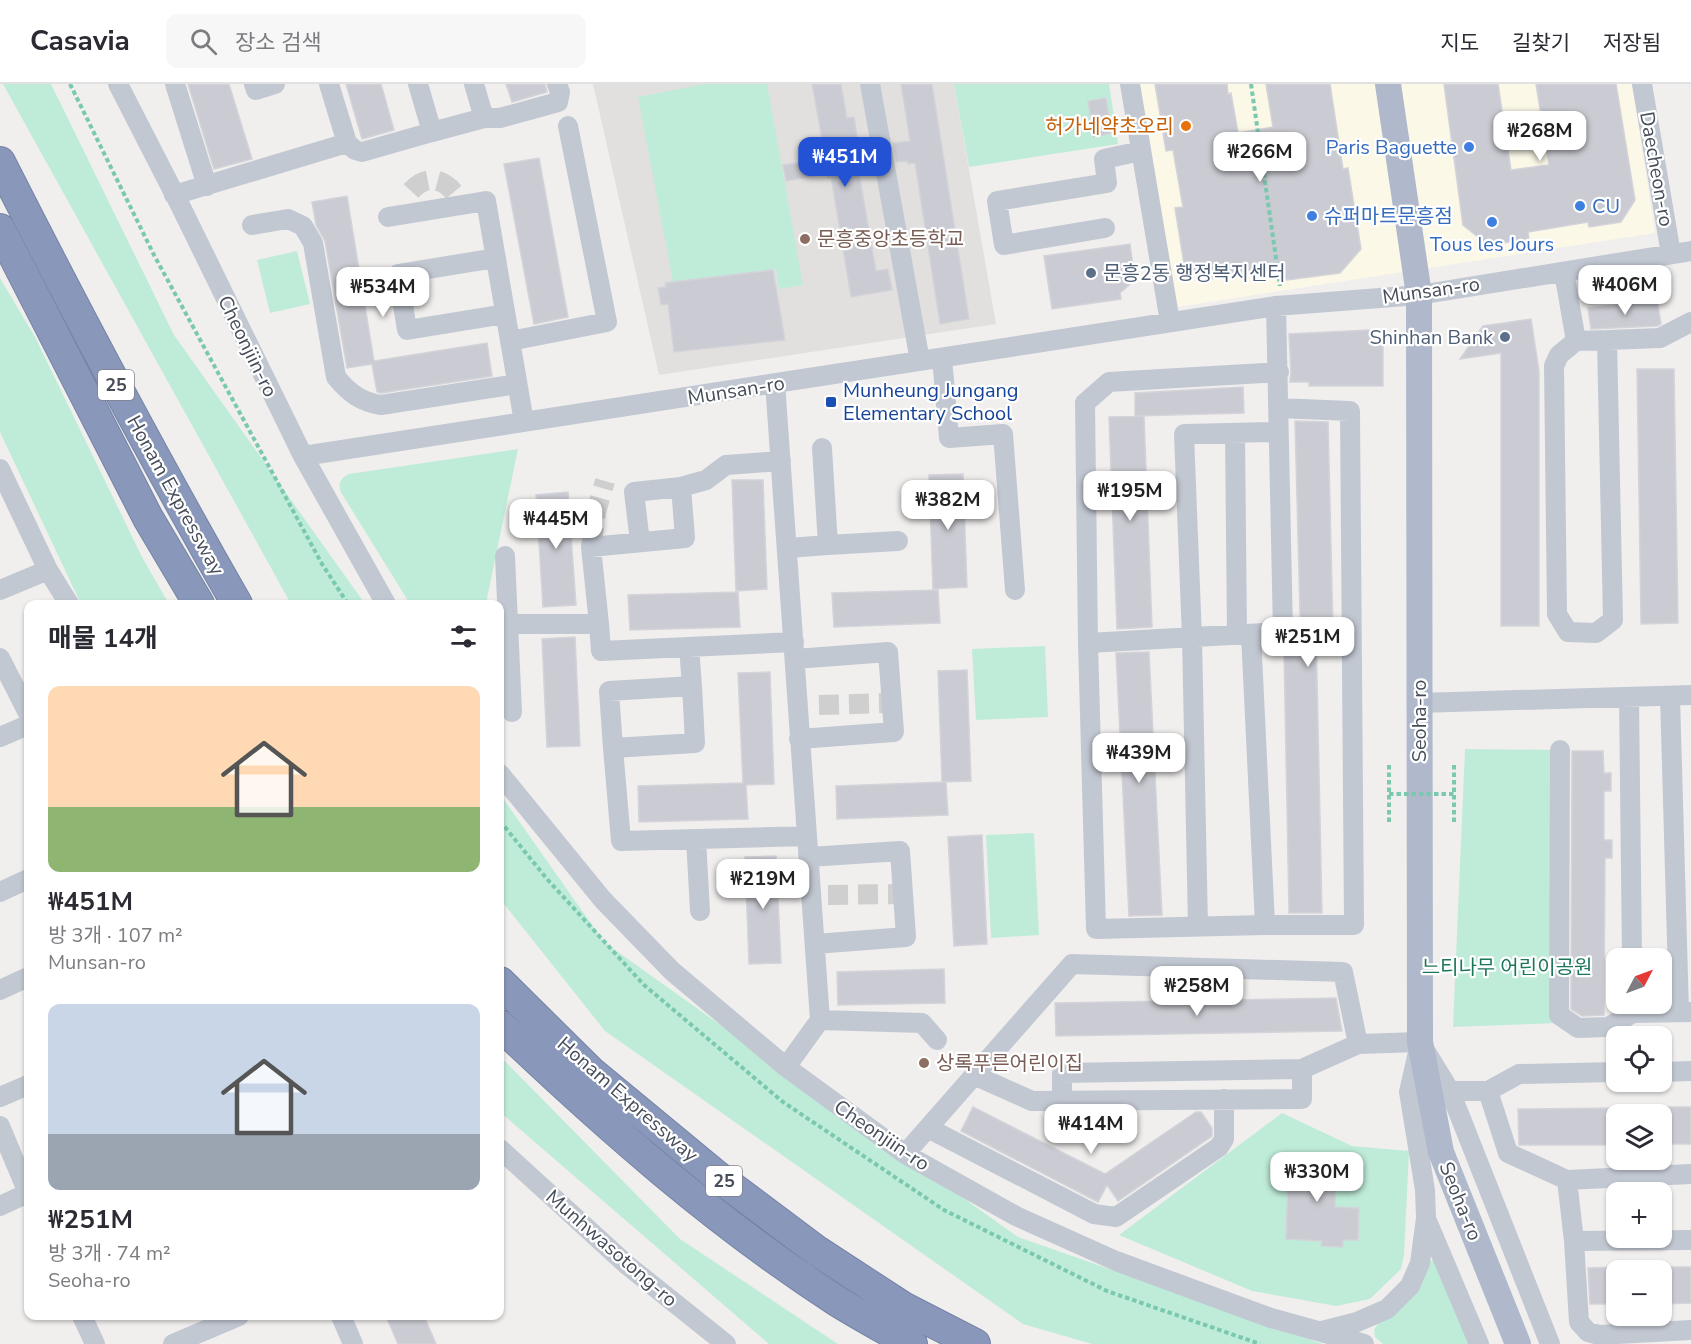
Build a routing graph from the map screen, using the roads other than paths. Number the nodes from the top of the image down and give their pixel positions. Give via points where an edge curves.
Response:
1 (117, 84) edge
2 (175, 84) edge
3 (254, 84) edge
4 (274, 84) edge
5 (329, 84) edge
6 (418, 84) edge
7 (474, 84) edge
8 (558, 84) edge
9 (870, 84) edge
10 (1130, 84) edge
11 (1388, 84) edge
12 (1642, 84) edge
13 (484, 117) junction
14 (568, 126) dead end
15 (432, 132) junction
16 (347, 143) junction
17 (1141, 151) junction
18 (0, 162) edge
19 (207, 186) junction
20 (174, 195) junction
21 (388, 217) dead end
22 (252, 225) dead end
23 (1105, 228) dead end
24 (0, 229) edge
25 (1681, 253) edge
26 (496, 258) junction
27 (1564, 272) junction
28 (1419, 295) junction
29 (1278, 296) junction
30 (506, 314) junction
31 (1170, 322) junction
32 (1691, 322) edge
33 (1607, 340) junction
34 (510, 341) junction
35 (1576, 341) junction
36 (942, 358) junction
37 (920, 361) junction
38 (1279, 372) junction
39 (776, 383) junction
40 (518, 384) junction
41 (1278, 408) junction
42 (524, 422) junction
43 (1277, 432) junction
44 (1234, 433) junction
45 (822, 448) dead end
46 (303, 456) junction
47 (781, 461) junction
48 (0, 469) edge
49 (681, 487) junction
50 (898, 541) dead end
51 (640, 542) junction
52 (828, 545) junction
53 (788, 548) junction
54 (505, 556) dead end
55 (48, 570) junction
56 (0, 590) edge
57 (1015, 590) dead end
58 (67, 600) edge
59 (197, 600) edge
60 (235, 600) edge
61 (384, 600) edge
62 (508, 624) junction
63 (599, 624) junction
64 (1244, 635) junction
65 (1192, 638) junction
66 (1088, 643) junction
67 (689, 647) junction
68 (794, 650) junction
69 (0, 658) edge
70 (692, 686) junction
71 (1691, 695) edge
72 (1670, 696) junction
73 (1629, 697) junction
74 (1419, 703) junction
75 (24, 705) edge
76 (512, 712) dead end
77 (24, 727) edge
78 (0, 737) edge
79 (799, 739) junction
80 (613, 748) junction
81 (1560, 750) dead end
82 (504, 779) edge
83 (807, 836) junction
84 (696, 839) junction
85 (809, 857) junction
86 (24, 881) edge
87 (0, 892) edge
88 (700, 911) dead end
89 (1265, 925) junction
90 (1198, 926) junction
91 (815, 944) junction
92 (1632, 948) edge
93 (24, 979) edge
94 (504, 986) edge
95 (0, 990) edge
96 (1685, 1012) edge
97 (1625, 1014) edge
98 (820, 1020) junction
99 (504, 1029) edge
100 (937, 1040) dead end
101 (1420, 1042) junction
102 (1358, 1044) junction
103 (786, 1067) junction
104 (1302, 1069) junction
105 (1691, 1071) edge
106 (1606, 1072) edge
107 (1672, 1072) edge
108 (974, 1075) junction
109 (24, 1087) edge
110 (1450, 1091) junction
111 (1488, 1091) junction
112 (0, 1097) edge
113 (1224, 1100) junction
114 (1062, 1101) junction
115 (0, 1126) edge
116 (928, 1128) junction
117 (504, 1153) edge
118 (905, 1154) junction
119 (1691, 1174) edge
120 (1567, 1180) junction
121 (24, 1183) edge
122 (24, 1195) edge
123 (0, 1206) edge
124 (1426, 1218) junction
125 (1691, 1240) edge
126 (1574, 1241) junction
127 (84, 1320) edge
128 (230, 1320) edge
129 (343, 1320) edge
130 (1691, 1330) edge
131 (1322, 1331) junction
132 (95, 1344) edge
133 (173, 1344) edge
134 (353, 1344) edge
135 (726, 1344) edge
136 (912, 1344) edge
137 (975, 1344) edge
138 (1364, 1344) edge
139 (1479, 1344) edge
140 (1518, 1344) edge
141 (1550, 1344) edge

1 - 20 street, Cheonjiin-ro
2 - 19 street
3 - 4 street via 256,90
5 - 16 street
6 - 15 street
7 - 13 street
8 - 13 street via 558,102 500,118
9 - 37 street
10 - 17 street
11 - 28 main road, Seoha-ro
12 - 25 street, Daecheon-ro
13 - 15 street
14 - 34 street via 607,322
15 - 16 street via 362,152
16 - 19 street
17 - 23 street via 1104,159 1107,183 997,201 1004,245
17 - 31 street
18 - 60 highway, Honam Expressway / 25 via 173,494
19 - 20 street
20 - 46 street, Cheonjiin-ro
21 - 26 street via 486,201
22 - 40 street via 288,219 303,226 313,243 336,377 348,392 381,405
24 - 59 highway, Honam Expressway / 25 via 148,518
25 - 27 street, Munsan-ro
26 - 30 street
26 - 30 street via 398,274 407,330
27 - 28 street, Munsan-ro
27 - 35 street
28 - 29 street, Munsan-ro
28 - 74 main road, Seoha-ro
29 - 31 street, Munsan-ro
29 - 38 street
30 - 34 street
31 - 36 street, Munsan-ro
32 - 33 street via 1660,338
33 - 35 street
33 - 35 street via 1614,620 1596,633 1568,632 1557,614 1554,366 1559,355
34 - 40 street
36 - 37 street, Munsan-ro
36 - 57 street via 949,438 1004,434
37 - 39 street, Munsan-ro
38 - 41 street
38 - 66 street via 1109,382 1085,403
39 - 42 street, Munsan-ro
39 - 47 street
40 - 42 street
41 - 43 street
41 - 89 street via 1350,411 1354,925
42 - 46 street, Munsan-ro
43 - 44 street
43 - 64 street via 1283,632
44 - 64 street
44 - 65 street via 1184,434
45 - 52 street
46 - 61 street, Cheonjiin-ro
47 - 49 street via 726,465 706,480
47 - 53 street
48 - 55 street
49 - 51 street via 685,538
49 - 51 street via 634,492
50 - 52 street
51 - 63 street via 591,547
52 - 53 street
53 - 68 street
54 - 62 street
55 - 56 street
55 - 58 street
62 - 63 street
62 - 76 street
63 - 67 street via 601,651
64 - 65 street
64 - 89 street
65 - 66 street
65 - 90 street
66 - 90 street via 1096,929
67 - 68 street
67 - 70 street
68 - 79 street
68 - 79 street via 888,652 894,732
69 - 75 street
70 - 80 street via 695,743
70 - 80 street via 609,691
71 - 72 street
72 - 73 street
72 - 96 street
73 - 74 street
73 - 92 street
74 - 101 main road, Seoha-ro
77 - 78 street
79 - 83 street
80 - 84 street via 621,841
81 - 97 street via 1559,1015 1578,1028 1608,1027
82 - 103 street, Cheonjiin-ro via 637,936 672,971
83 - 84 street
83 - 85 street
84 - 88 street
85 - 91 street
85 - 91 street via 900,851 906,937
86 - 87 street
89 - 90 street
91 - 98 street
93 - 95 street
94 - 137 highway, Honam Expressway / 25 via 590,1071 726,1182 817,1251 903,1307
98 - 100 street via 922,1023
98 - 103 street
99 - 136 highway, Honam Expressway / 25 via 674,1182 838,1301
101 - 102 street
101 - 110 street
101 - 124 street via 1409,1092
101 - 140 main road, Seoha-ro via 1441,1152
102 - 104 street
102 - 108 street via 1343,972 1072,964
103 - 118 street, Cheonjiin-ro
104 - 113 street via 1302,1099
104 - 114 street via 1062,1073
105 - 107 street
106 - 111 street via 1519,1074
108 - 114 street via 1032,1101
108 - 116 street
109 - 112 street
110 - 111 street
110 - 141 street
111 - 120 street via 1508,1153
113 - 114 street
113 - 116 street via 1224,1139 1219,1147 1116,1217 1094,1214
115 - 121 street
116 - 118 street
117 - 135 street, Munhwasotong-ro via 627,1265
118 - 131 street, Cheonjiin-ro via 1016,1216 1116,1261 1271,1318
119 - 120 street
120 - 126 street
122 - 123 street
124 - 131 street via 1420,1263 1410,1286 1387,1309
124 - 139 street
125 - 126 street
126 - 130 street via 1579,1322 1588,1332 1599,1335
127 - 132 street
128 - 133 street
129 - 134 street
131 - 138 street, Cheonjiin-ro

